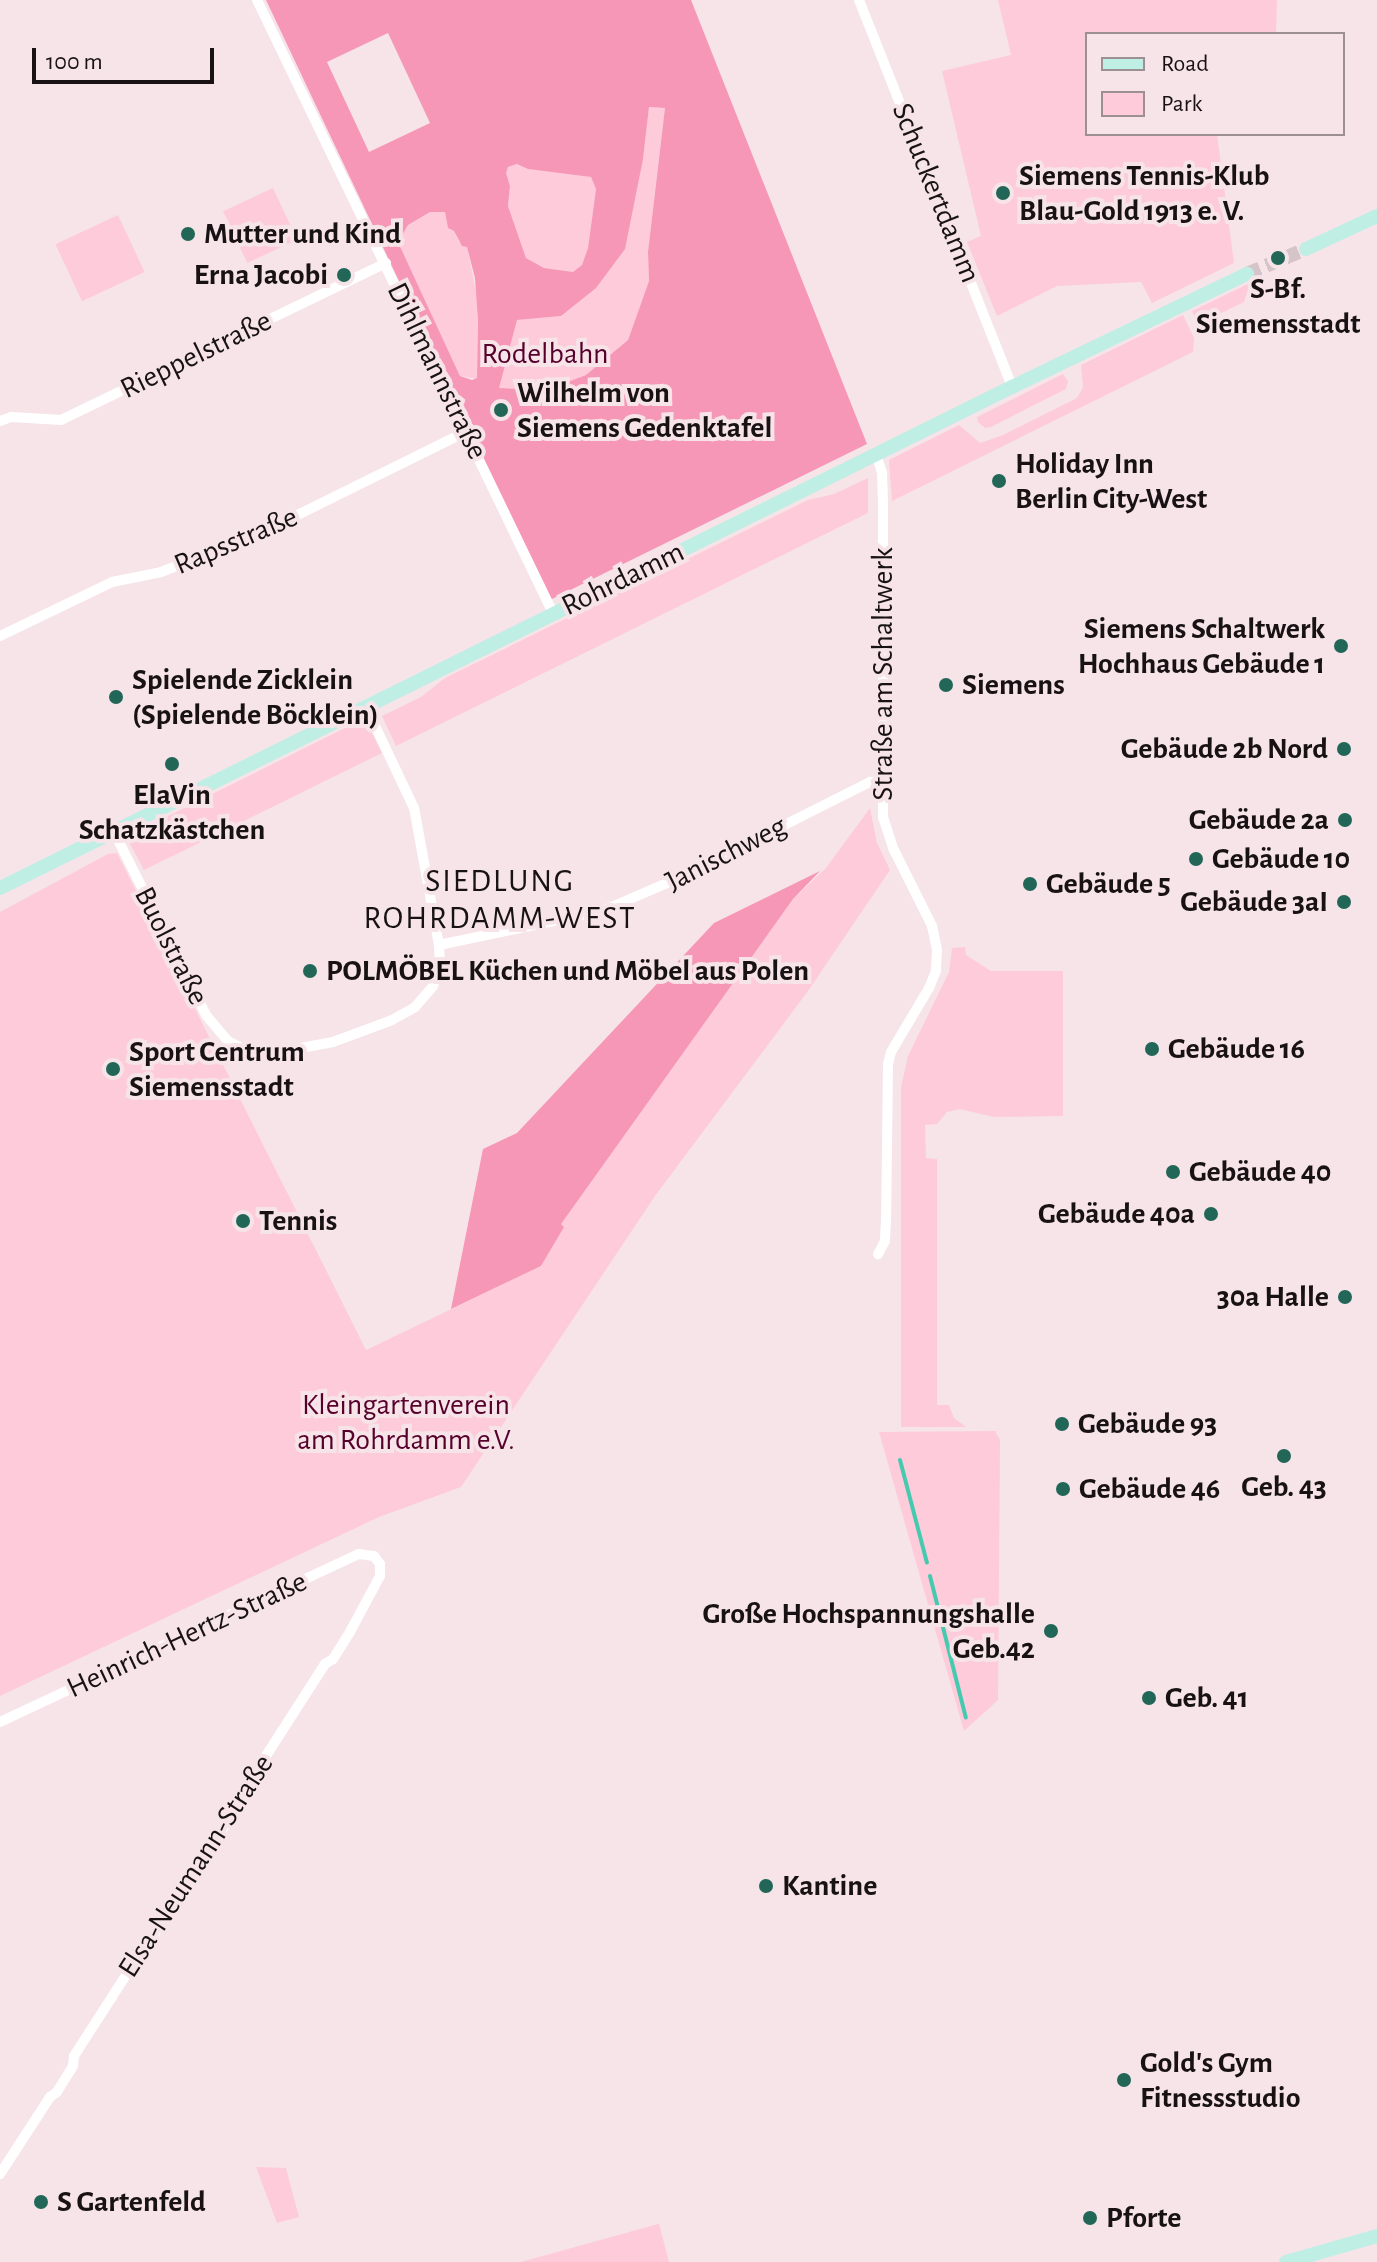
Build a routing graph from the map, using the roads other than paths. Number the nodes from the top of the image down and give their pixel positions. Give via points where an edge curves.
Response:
1 (257, 0) edge
2 (859, 0) edge
3 (1377, 216) edge
4 (1306, 249) tunnel mouth
5 (386, 263) junction
6 (1247, 274) tunnel mouth
7 (1012, 387) junction
8 (0, 421) edge
9 (467, 431) junction
10 (876, 454) junction
11 (553, 613) junction
12 (0, 636) edge
13 (366, 707) junction
14 (882, 781) junction
15 (114, 832) junction
16 (0, 888) edge
17 (439, 945) junction
18 (878, 1254) dead end
19 (374, 1556) joint
20 (0, 1722) edge
21 (0, 2174) edge
22 (1377, 2236) edge
23 (1286, 2262) edge

1 - 5 street, Dihlmannstraße
2 - 7 street, Schuckertdamm
3 - 4 main road
5 - 8 street, Rieppelstraße via 61,420
5 - 9 street, Dihlmannstraße
6 - 7 main road, Rohrdamm
7 - 10 main road, Rohrdamm
9 - 11 street, Dihlmannstraße
9 - 12 street, Rapsstraße via 259,534 161,572 112,582
10 - 11 main road, Rohrdamm
10 - 14 street, Straße am Schaltwerk via 883,504
11 - 13 main road, Rohrdamm
13 - 15 main road, Rohrdamm
13 - 17 street via 414,808
14 - 17 street, Janischweg via 870,782 613,907
14 - 18 street, Straße am Schaltwerk via 887,831 932,926 937,963 888,1064 885,1241
15 - 16 main road, Rohrdamm
15 - 17 street, Buolstraße via 206,1015 228,1041 251,1053 333,1042 415,1007 433,986
19 - 20 street, Heinrich-Hertz-Straße via 359,1554
19 - 21 street, Elsa-Neumann-Straße via 380,1576 350,1632
22 - 23 main road

